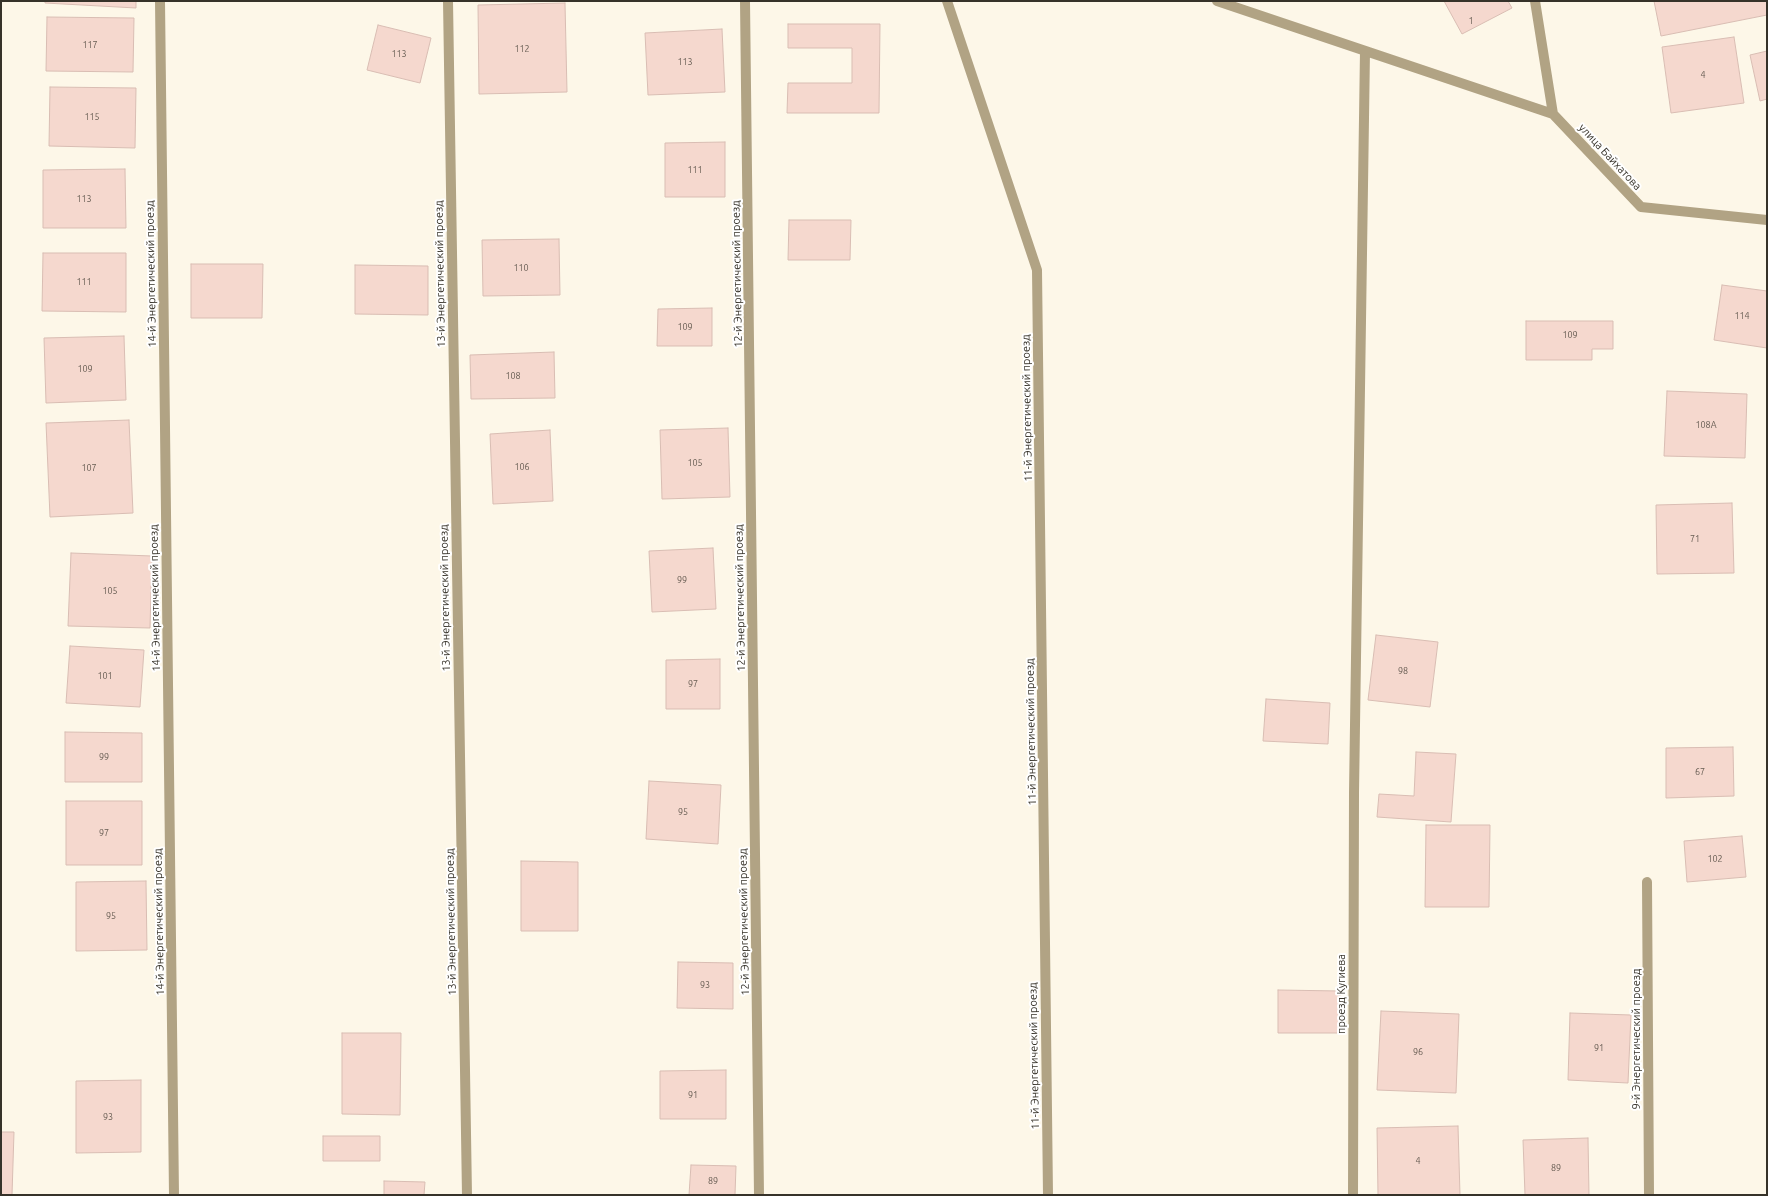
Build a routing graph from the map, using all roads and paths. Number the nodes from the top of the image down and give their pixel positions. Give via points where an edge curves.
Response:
1 (160, 1) edge
2 (448, 1) edge
3 (745, 1) edge
4 (947, 1) edge
5 (1217, 1) edge
6 (1535, 1) edge
7 (1365, 51) junction
8 (1552, 114) junction
9 (1767, 220) edge
10 (1647, 882) dead end
11 (174, 1195) edge
12 (467, 1195) edge
13 (759, 1195) edge
14 (1048, 1195) edge
15 (1353, 1195) edge
16 (1649, 1195) edge

1 - 11 street, 14-й Энергетический проезд
2 - 12 street, 13-й Энергетический проезд
3 - 13 street, 12-й Энергетический проезд
4 - 14 street, 11-й Энергетический проезд via 1037,270
5 - 7 street
6 - 8 street
7 - 8 street
7 - 15 street, проезд Кугиева via 1354,792
8 - 9 street, улица Байхатова via 1641,207
10 - 16 street, 9-й Энергетический проезд

